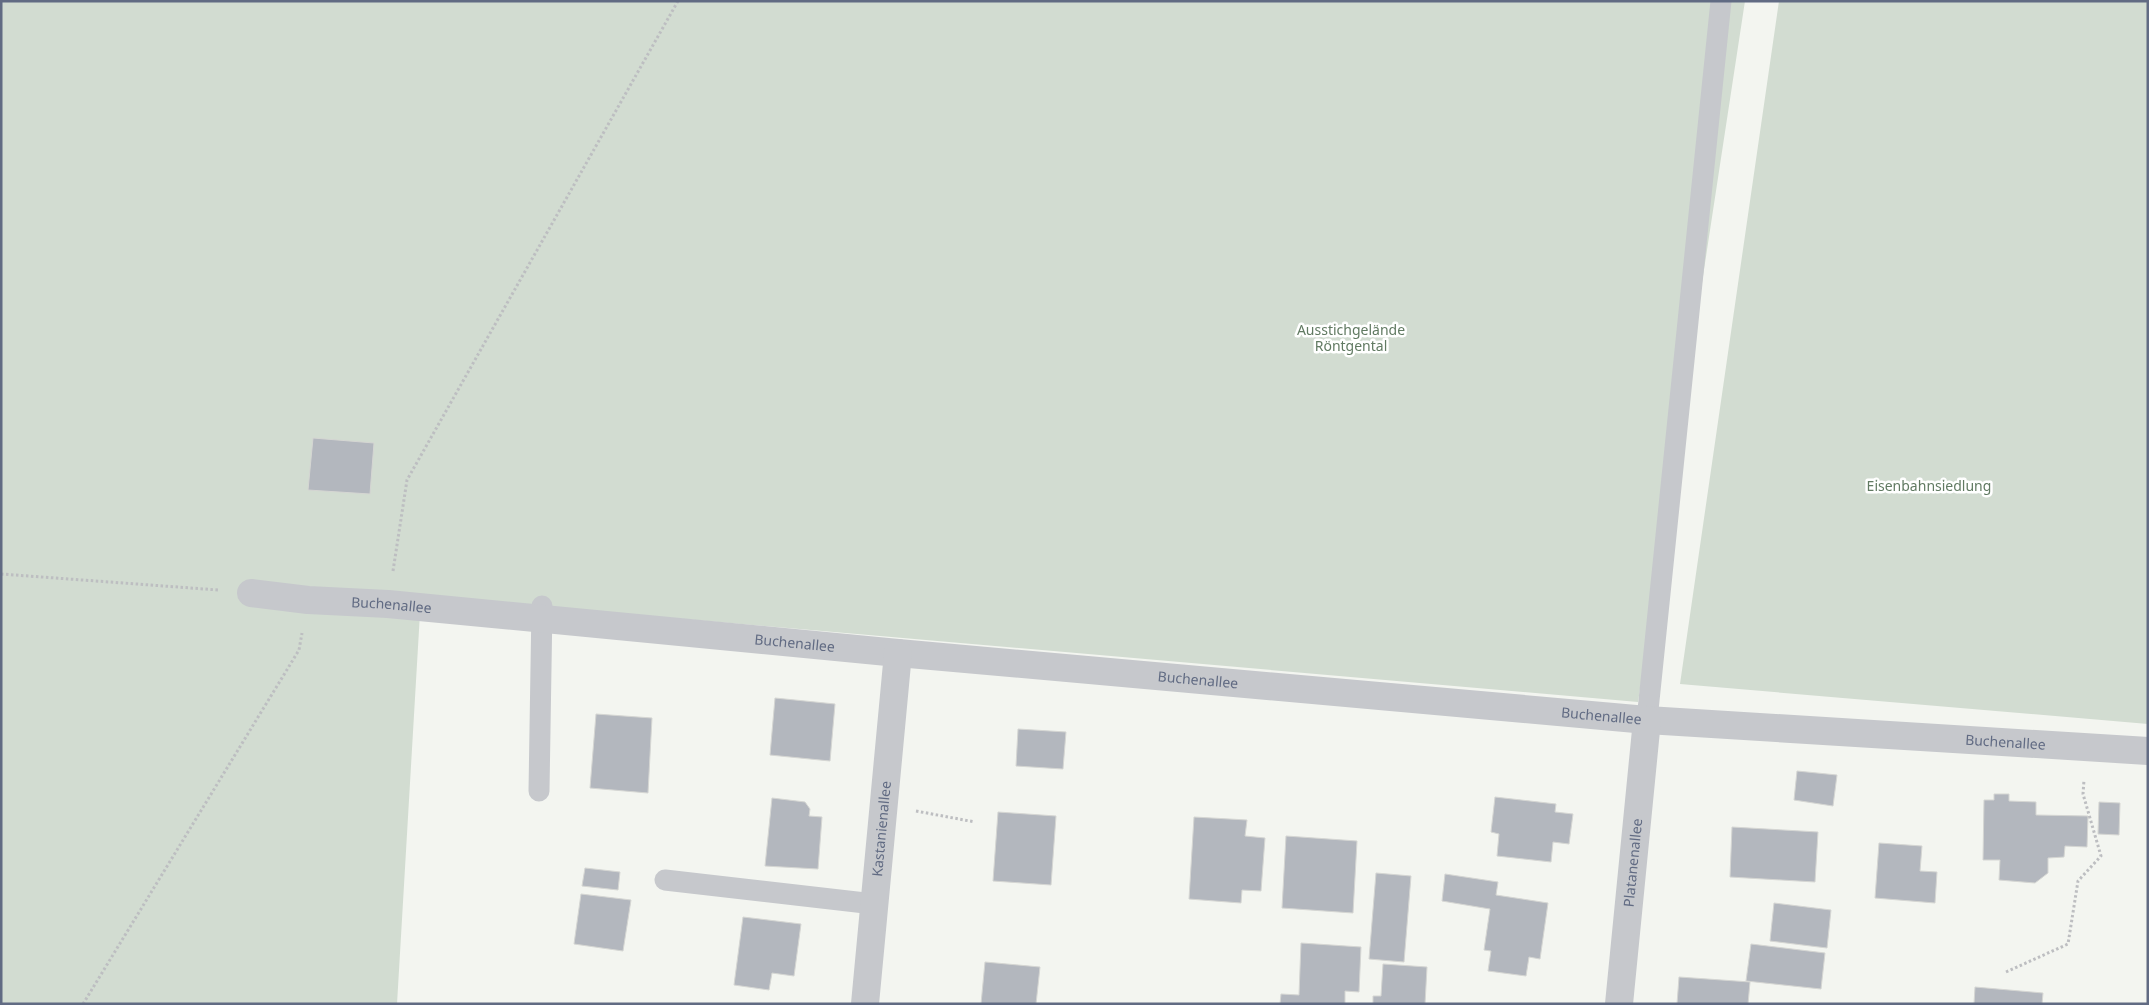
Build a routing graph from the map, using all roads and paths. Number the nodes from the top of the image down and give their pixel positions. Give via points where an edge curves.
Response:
1 (678, 1) edge
2 (1721, 1) edge
3 (1, 574) edge
4 (251, 593) joint
5 (308, 600) junction
6 (388, 604) junction
7 (542, 613) junction
8 (898, 653) junction
9 (1647, 720) junction
10 (2085, 747) junction
11 (2148, 751) edge
12 (539, 791) dead end
13 (884, 805) junction
14 (975, 822) dead end
15 (665, 880) dead end
16 (874, 904) junction
17 (2006, 972) dead end
18 (83, 1004) edge
19 (865, 1004) edge
20 (1619, 1004) edge

1 - 6 path via 406,480
2 - 9 lane
3 - 4 path
4 - 5 street, Buchenallee
5 - 6 street, Buchenallee
5 - 18 path via 299,650
6 - 7 street, Buchenallee
7 - 8 street, Buchenallee
7 - 12 lane
8 - 9 street, Buchenallee
8 - 13 street, Kastanienallee
9 - 10 street, Buchenallee
9 - 20 street, Platanenallee
10 - 11 street, Buchenallee
10 - 17 path via 2083,794 2101,856 2078,881 2068,944
13 - 14 path
13 - 16 street, Kastanienallee
15 - 16 lane
16 - 19 street, Kastanienallee

